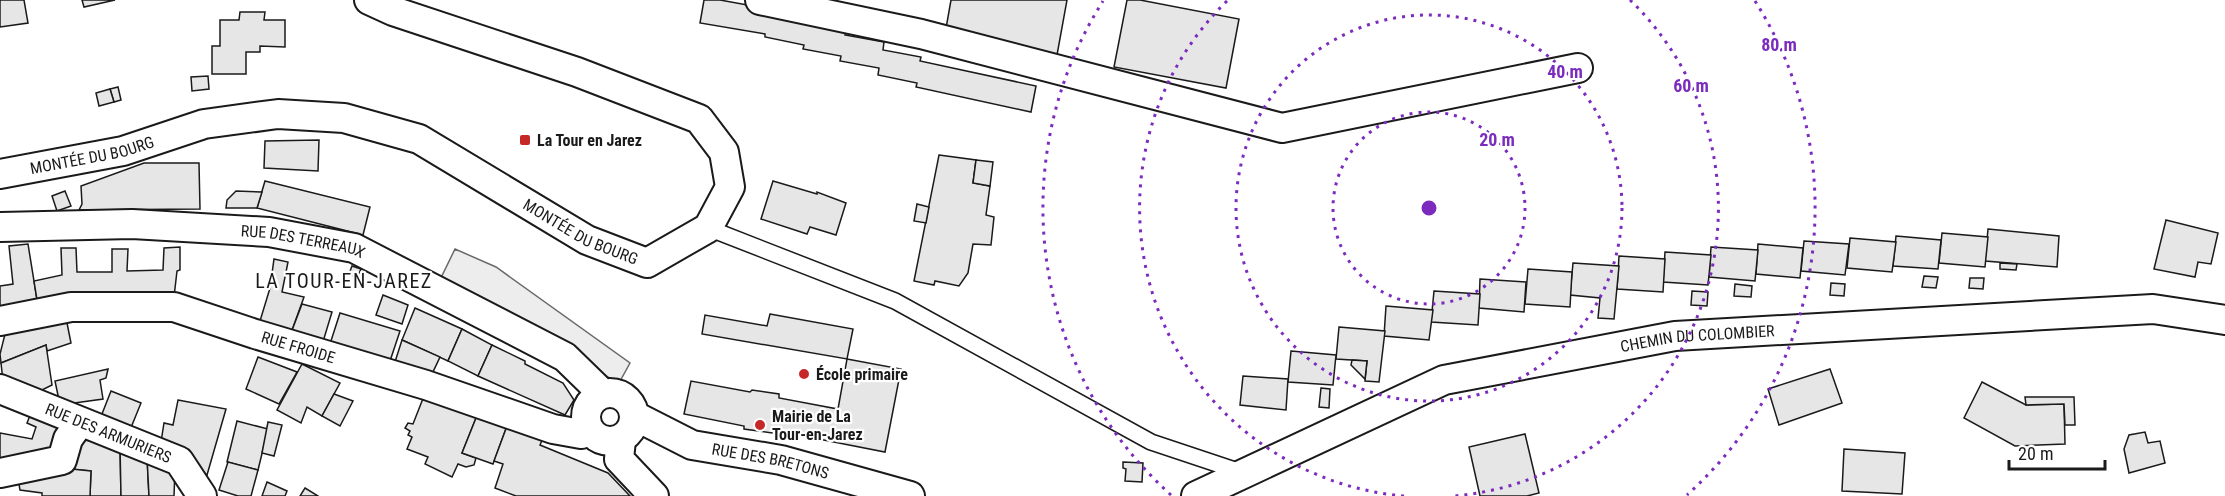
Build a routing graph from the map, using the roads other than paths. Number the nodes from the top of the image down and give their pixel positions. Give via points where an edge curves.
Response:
1 (760, 0) edge
2 (393, 4) edge
3 (1578, 68) dead end
4 (0, 174) edge
5 (0, 227) edge
6 (708, 228) junction
7 (2225, 320) edge
8 (0, 321) edge
9 (0, 390) edge
10 (602, 393) junction
11 (80, 422) junction
12 (587, 426) junction
13 (628, 428) junction
14 (1244, 473) junction
15 (6, 481) edge
16 (202, 496) edge
17 (654, 496) edge
18 (910, 496) edge
19 (1196, 496) edge

1 - 3 street via 921,34 1282,128
2 - 6 street via 699,119 724,152 730,187
4 - 6 street, MONTÉE DU BOURG via 123,150 204,124 278,114 344,118 419,139 587,240 647,263
5 - 10 street, RUE DES TERREAUX via 132,224 269,232 354,248 565,357
6 - 14 lane via 895,301 1151,442
7 - 14 street, CHEMIN DU COLOMBIER via 2153,309 1675,336 1444,380
8 - 12 street, RUE FROIDE via 71,307 174,307 553,429 581,434
9 - 11 street, RUE DES ARMURIERS
10 - 12 street via 587,406
10 - 13 street via 617,393 630,402
11 - 15 street via 68,439 62,460 31,465
11 - 16 street, RUE DES ARMURIERS via 179,460
12 - 13 street via 595,437 607,442
13 - 17 street via 619,459
13 - 18 street, RUE DES BRETONS via 692,445 781,460
14 - 19 street, CHEMIN DU COLOMBIER

